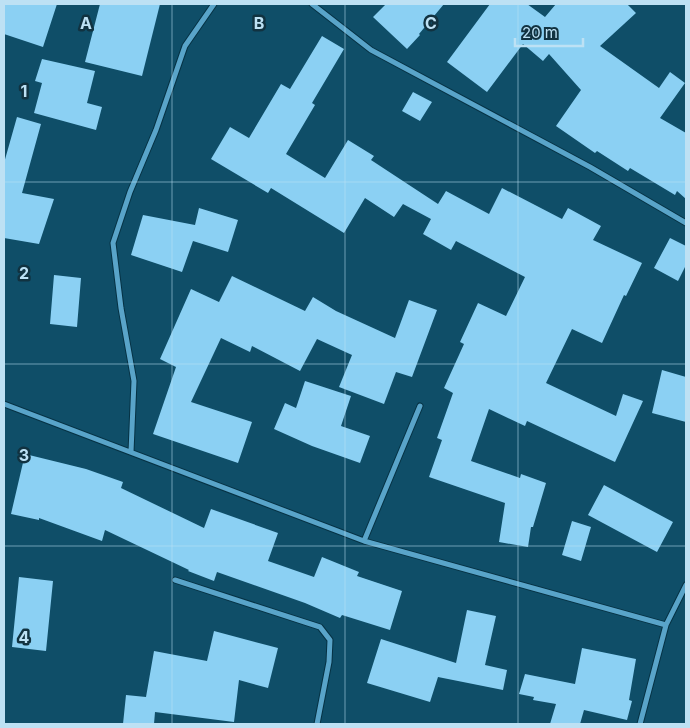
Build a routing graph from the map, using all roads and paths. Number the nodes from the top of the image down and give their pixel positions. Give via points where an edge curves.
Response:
1 (214, 4) edge
2 (312, 4) edge
3 (686, 223) edge
4 (4, 404) edge
5 (420, 406) dead end
6 (131, 452) junction
7 (364, 541) junction
8 (175, 580) dead end
9 (686, 586) edge
10 (666, 626) junction
11 (317, 724) edge
12 (640, 724) edge

1 - 6 street via 185,46 113,243 134,381
2 - 3 street via 371,50 590,167
4 - 6 street
5 - 7 street
6 - 7 street
7 - 10 street
8 - 11 street via 320,627 330,640
9 - 10 street
10 - 12 street

